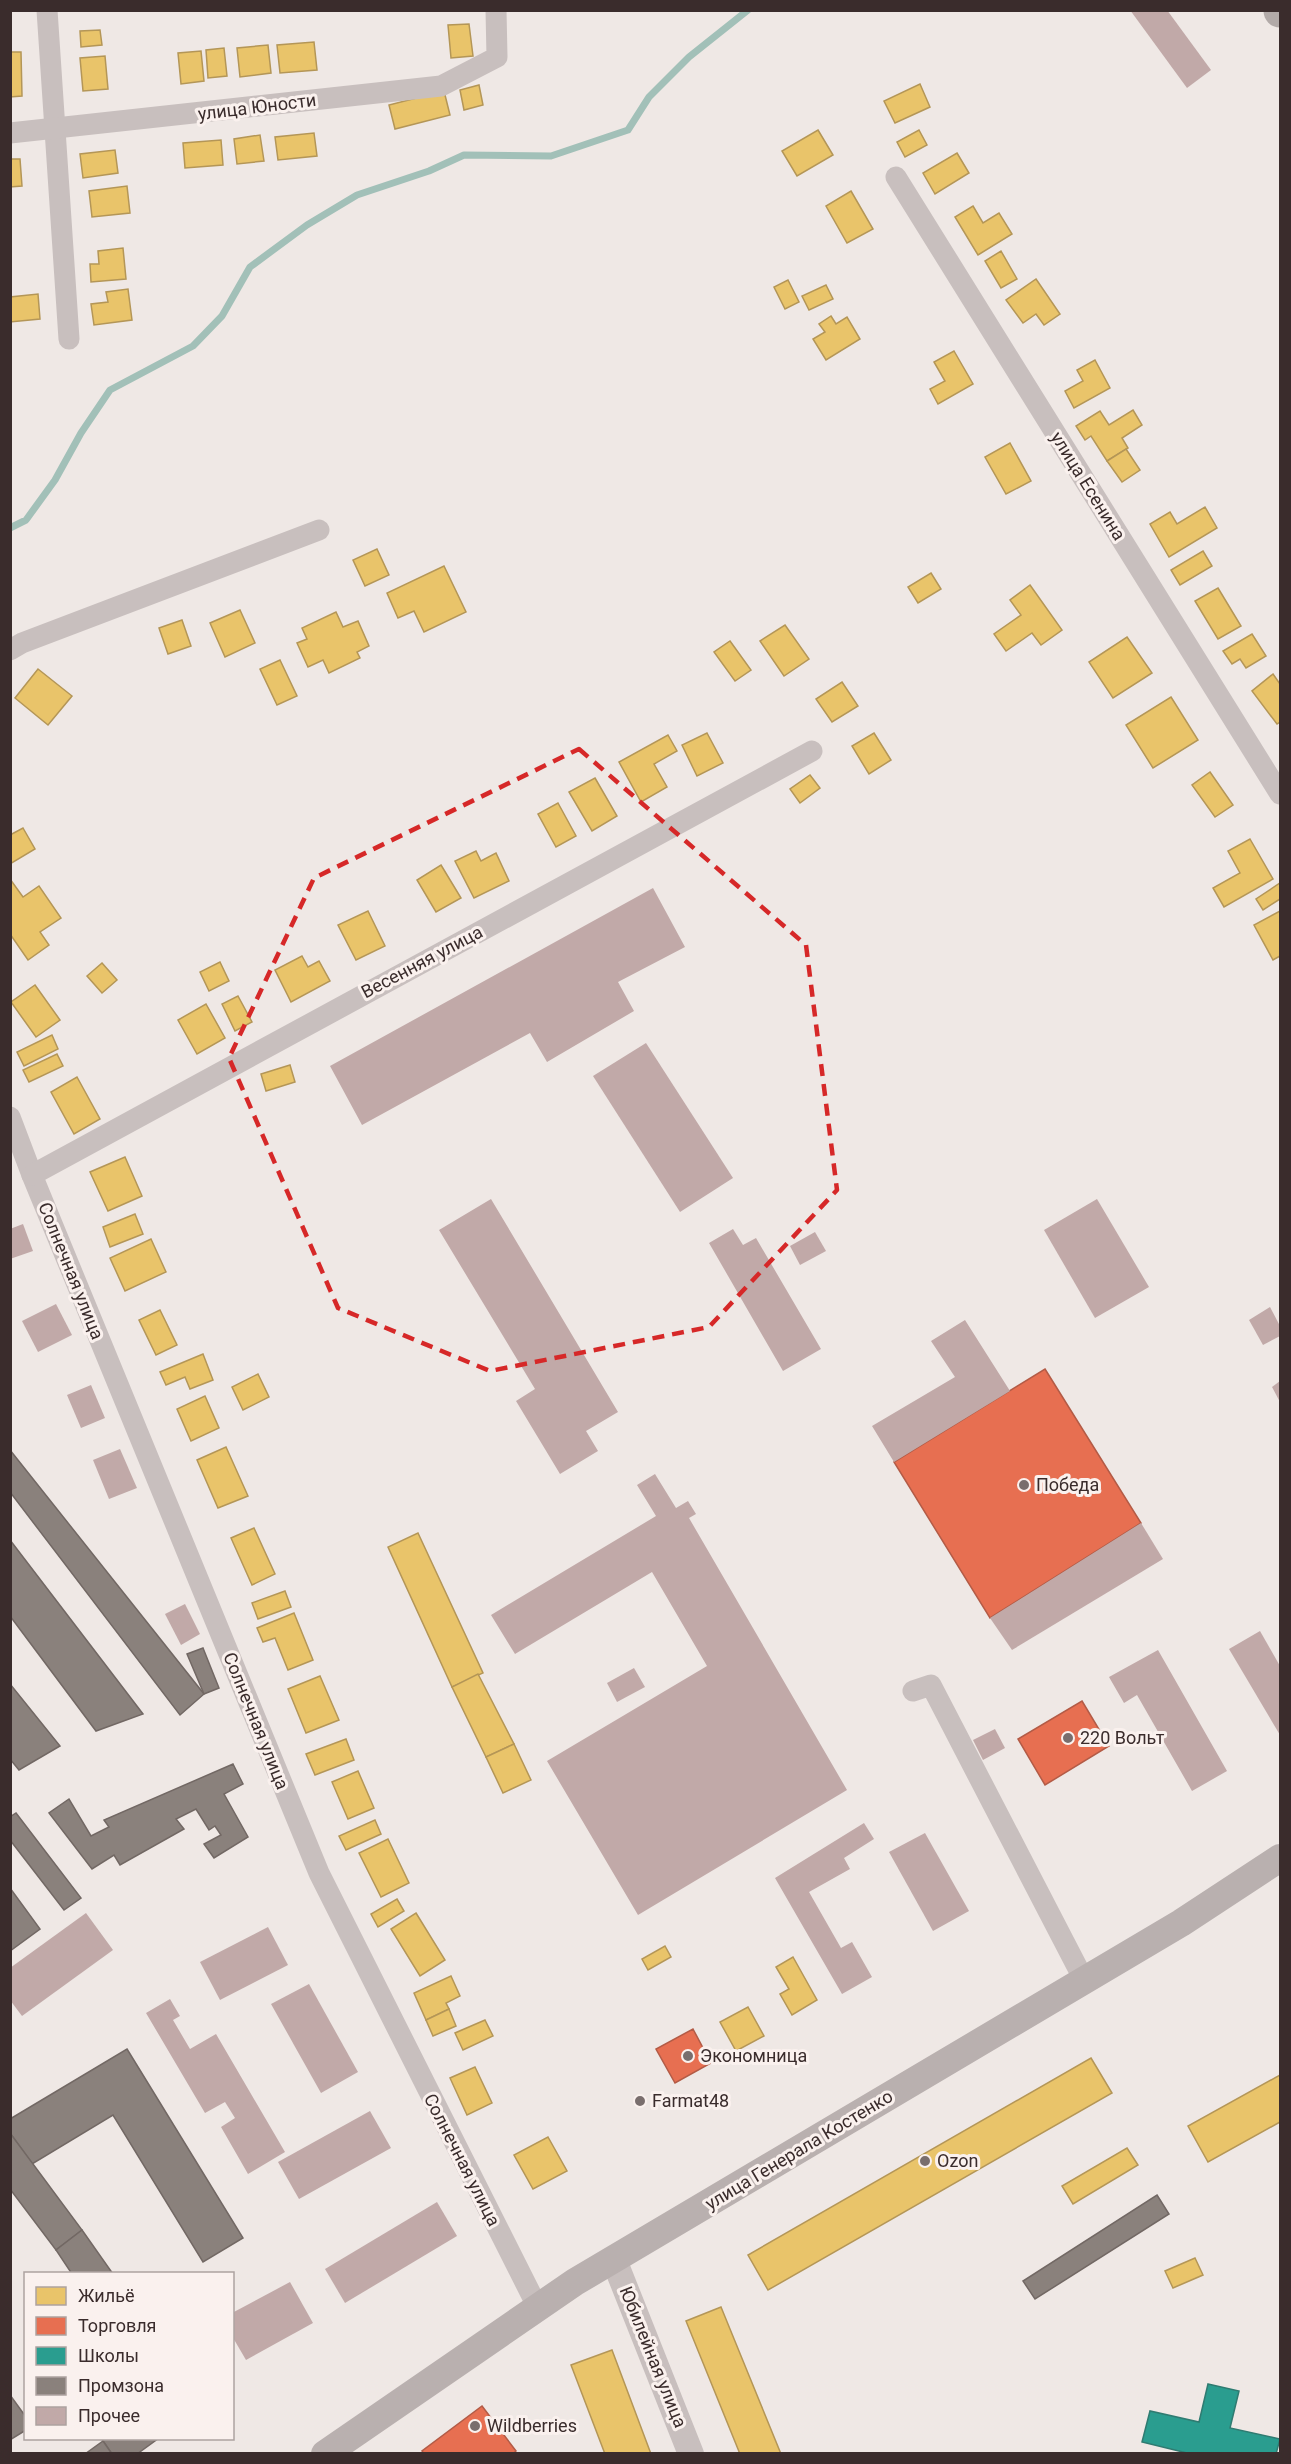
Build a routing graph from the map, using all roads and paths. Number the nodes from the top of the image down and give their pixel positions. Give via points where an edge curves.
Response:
1 (47, 10) edge
2 (496, 10) edge
3 (54, 130) junction
4 (10, 133) edge
5 (896, 177) dead end
6 (69, 339) dead end
7 (319, 530) dead end
8 (10, 650) edge
9 (812, 751) dead end
10 (1281, 794) edge
11 (10, 1117) edge
12 (32, 1175) junction
13 (913, 1690) dead end
14 (1281, 1858) edge
15 (1084, 1980) junction
16 (614, 2260) junction
17 (538, 2308) junction
18 (324, 2454) edge
19 (691, 2454) edge

1 - 3 street
2 - 3 street, улица Юности via 497,57 441,86
3 - 4 street, улица Юности
3 - 6 street
5 - 10 street, улица Есенина
7 - 8 street
9 - 12 street, Весенняя улица
11 - 12 street, Солнечная улица
12 - 17 street, Солнечная улица via 319,1873
13 - 15 street via 931,1685
14 - 15 main road, улица Генерала Костенко
15 - 16 main road, улица Генерала Костенко
16 - 17 main road, улица Генерала Костенко
16 - 19 street, Юбилейная улица
17 - 18 main road, улица Генерала Костенко

